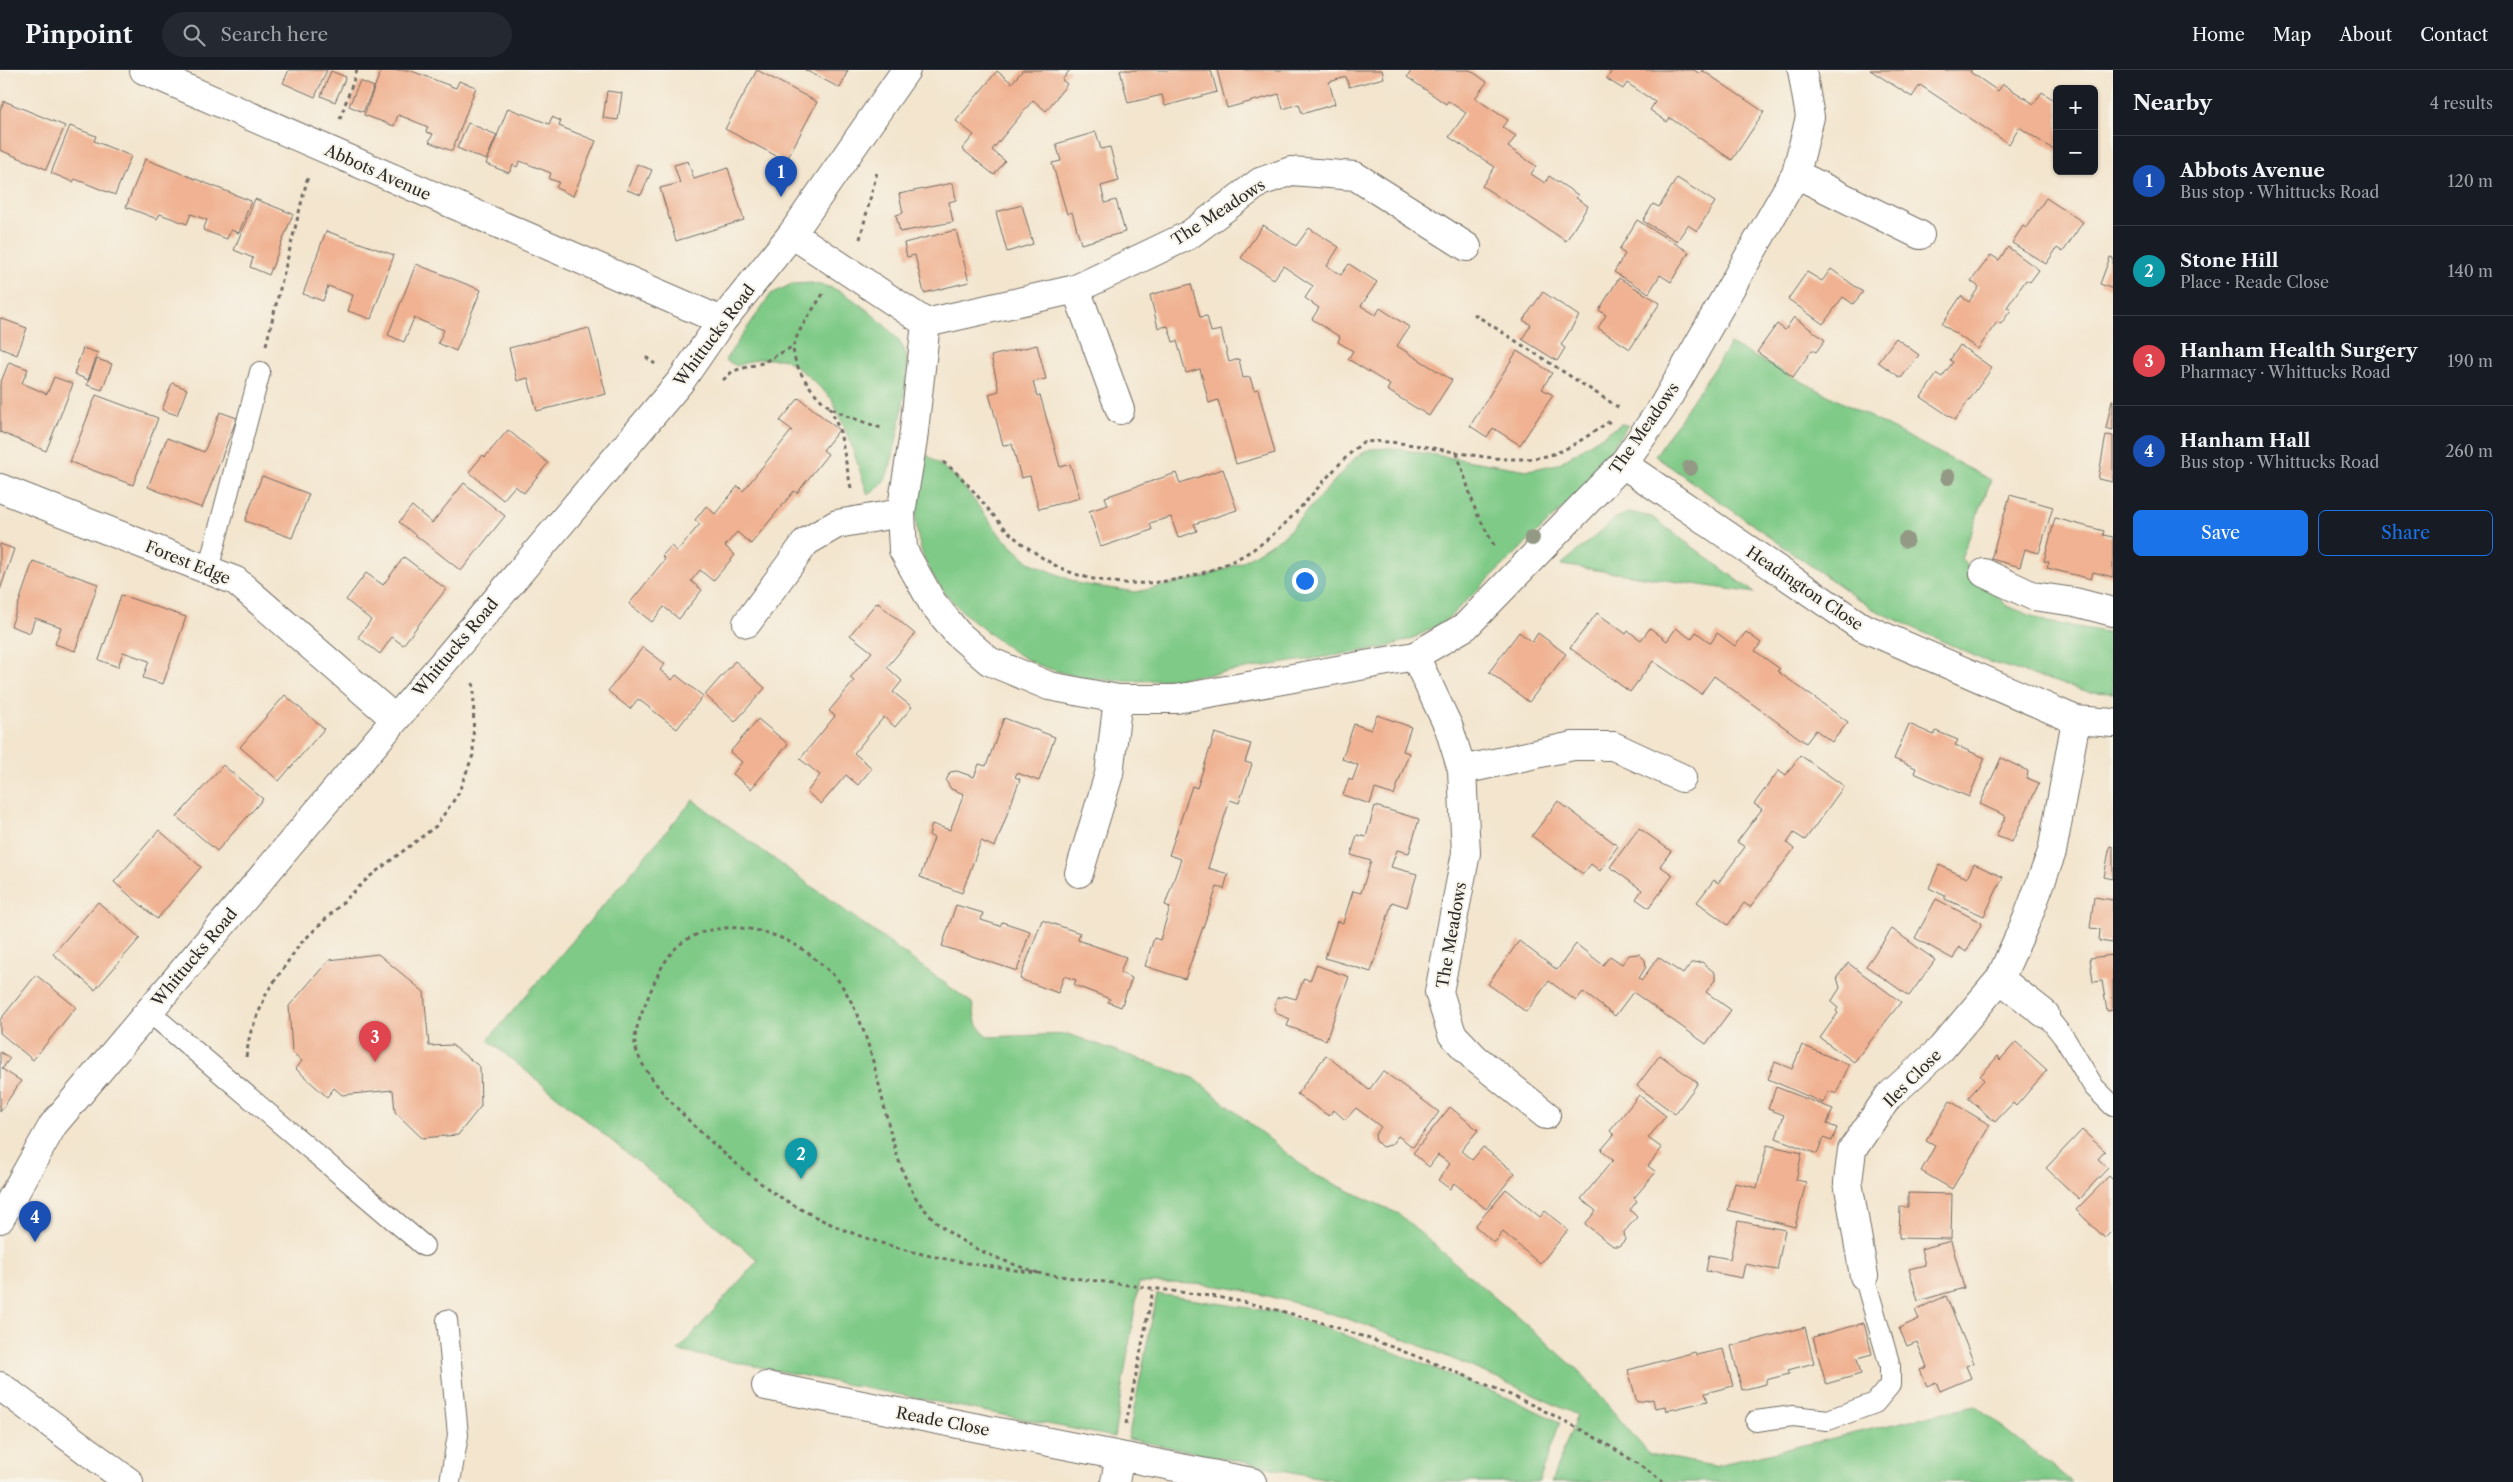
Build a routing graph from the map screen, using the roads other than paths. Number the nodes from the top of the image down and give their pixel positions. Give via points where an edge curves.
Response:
1 (144, 70) edge
2 (906, 70) edge
3 (1802, 70) edge
4 (1796, 174) junction
5 (792, 234) junction
6 (1920, 235) dead end
7 (1467, 247) dead end
8 (1076, 288) junction
9 (722, 321) junction
10 (926, 323) junction
11 (260, 372) road end
12 (1120, 410) dead end
13 (1623, 464) junction
14 (0, 488) edge
15 (901, 513) junction
16 (208, 570) junction
17 (1984, 573) dead end
18 (2113, 612) edge
19 (747, 623) dead end
20 (1415, 656) junction
21 (1118, 699) junction
22 (394, 718) junction
23 (2076, 720) junction
24 (2113, 723) edge
25 (1462, 770) junction
26 (1682, 778) dead end
27 (1079, 873) dead end
28 (2000, 980) junction
29 (148, 1011) junction
30 (2045, 1014) joint
31 (2113, 1106) edge
32 (1546, 1115) dead end
33 (0, 1219) edge
34 (424, 1246) dead end
35 (1864, 1276) joint
36 (447, 1320) dead end
37 (0, 1386) edge
38 (766, 1386) dead end
39 (1756, 1420) dead end
40 (1120, 1456) junction
41 (129, 1482) edge
42 (450, 1482) edge
43 (1115, 1482) edge
44 (1252, 1482) edge

1 - 9 street, Abbots Avenue
2 - 5 street, Whittucks Road
3 - 4 street, The Meadows via 1810,116
4 - 6 street
4 - 13 street, The Meadows via 1662,408
5 - 9 street, Whittucks Road
5 - 10 street
7 - 8 street, The Meadows via 1355,176 1291,171 1260,182 1189,235
8 - 10 street, The Meadows
8 - 12 street
9 - 22 street, Whittucks Road via 680,382
10 - 15 street, The Meadows via 914,440
11 - 16 lane
13 - 20 street, The Meadows via 1466,626
13 - 23 street, Headington Close via 1860,626
14 - 16 street, Forest Edge
15 - 19 street via 836,524 806,542
15 - 21 street, The Meadows via 902,550 932,602 957,633 989,661 1049,686
16 - 22 street, Forest Edge via 236,581
17 - 18 street via 2033,596
20 - 21 street, The Meadows via 1176,699
20 - 25 street, The Meadows via 1449,728
21 - 27 street via 1109,774
22 - 29 street, Whittucks Road
23 - 24 street, Headington Close
23 - 28 street, Iles Close via 2052,852
25 - 26 street via 1573,746 1613,746
25 - 32 street, The Meadows via 1466,853 1439,992 1452,1034 1475,1058
28 - 30 street
28 - 35 street, Iles Close via 1941,1049 1888,1097 1852,1150 1848,1182
29 - 33 street, Whittucks Road via 53,1125
29 - 34 lane
30 - 31 lane via 2065,1039 2094,1087
35 - 39 lane via 1890,1366 1890,1385 1875,1403 1828,1420 1793,1416
36 - 42 lane via 458,1435
37 - 41 street
38 - 40 street, Reade Close
40 - 43 street
40 - 44 street, Reade Close

